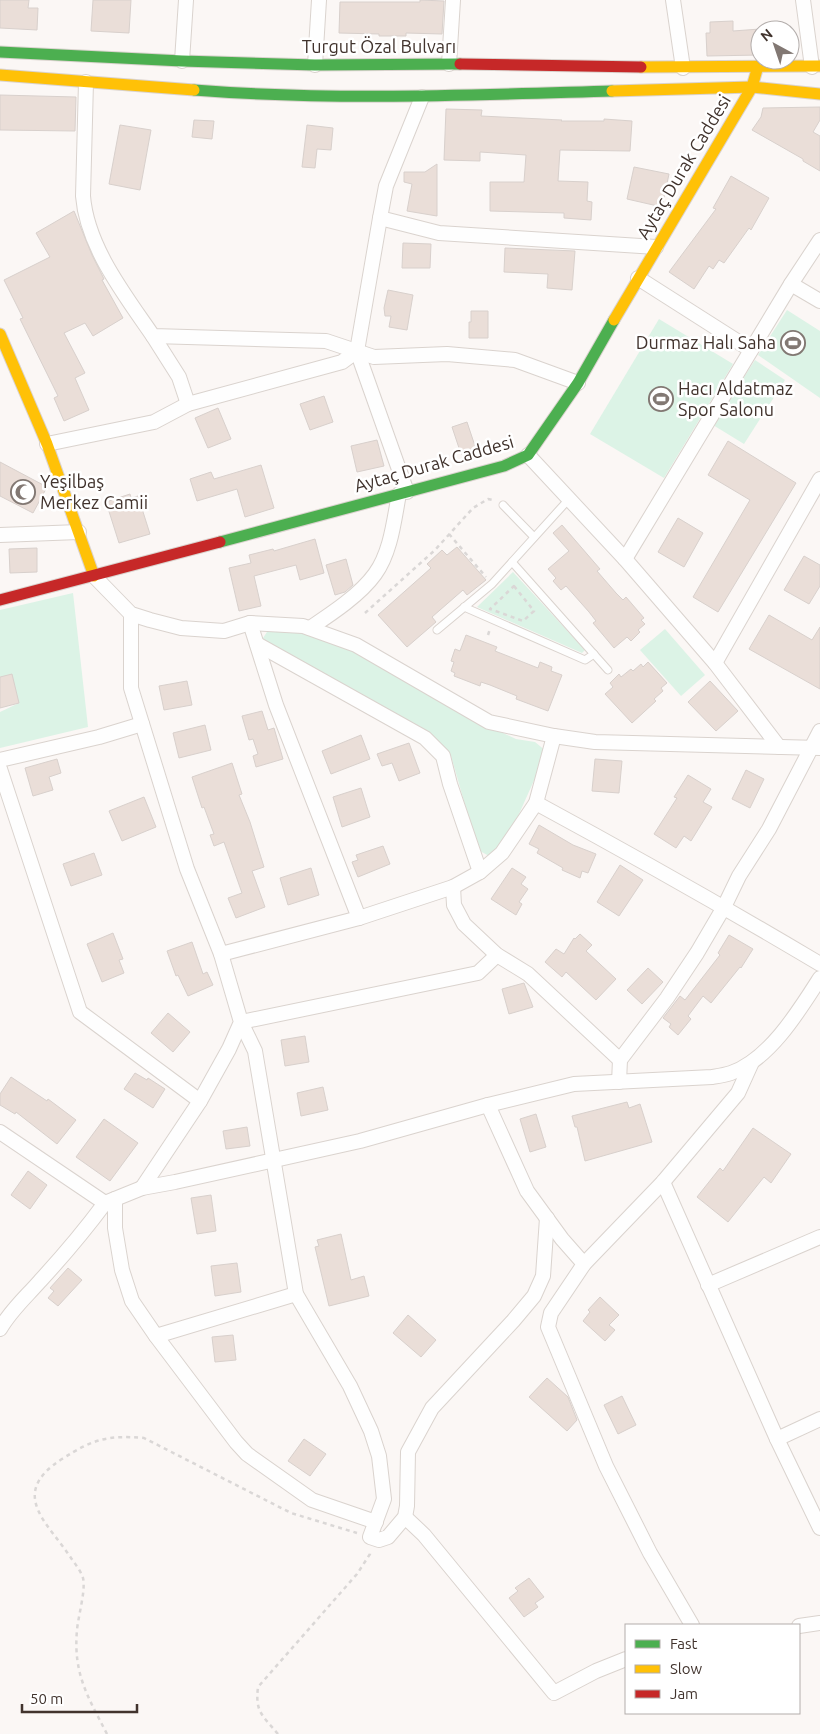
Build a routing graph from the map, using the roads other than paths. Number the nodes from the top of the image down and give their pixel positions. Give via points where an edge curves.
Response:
1 (186, 0) edge
2 (320, 0) edge
3 (453, 0) edge
4 (673, 0) edge
5 (803, 0) edge
6 (0, 52) edge
7 (182, 61) junction
8 (449, 64) junction
9 (315, 65) junction
10 (750, 66) edge
11 (800, 66) edge
12 (816, 66) edge
13 (683, 68) junction
14 (757, 70) edge
15 (0, 75) edge
16 (86, 82) junction
17 (752, 87) junction
18 (820, 94) edge
19 (422, 97) junction
20 (380, 218) junction
21 (820, 240) edge
22 (656, 248) junction
23 (638, 278) junction
24 (791, 284) junction
25 (820, 302) edge
26 (0, 334) edge
27 (153, 336) junction
28 (752, 350) junction
29 (357, 351) junction
30 (578, 383) junction
31 (188, 404) junction
32 (47, 444) junction
33 (528, 454) junction
34 (820, 479) edge
35 (403, 493) junction
36 (569, 499) junction
37 (503, 505) road end
38 (79, 532) junction
39 (0, 536) edge
40 (534, 537) junction
41 (625, 558) junction
42 (512, 562) junction
43 (94, 576) junction
44 (0, 600) edge
45 (464, 607) junction
46 (131, 614) junction
47 (250, 623) junction
48 (310, 628) junction
49 (437, 630) dead end
50 (257, 644) junction
51 (594, 654) junction
52 (715, 663) junction
53 (608, 670) dead end
54 (142, 724) junction
55 (820, 731) edge
56 (554, 736) junction
57 (779, 747) junction
58 (816, 748) edge
59 (0, 760) edge
60 (0, 769) edge
61 (536, 803) junction
62 (480, 872) junction
63 (453, 887) junction
64 (724, 907) junction
65 (359, 918) junction
66 (221, 954) junction
67 (497, 955) junction
68 (820, 964) edge
69 (820, 978) edge
70 (241, 1022) junction
71 (620, 1060) junction
72 (752, 1062) junction
73 (619, 1082) junction
74 (200, 1101) junction
75 (488, 1106) junction
76 (0, 1132) edge
77 (274, 1160) junction
78 (663, 1182) junction
79 (142, 1188) junction
80 (110, 1201) junction
81 (547, 1218) junction
82 (820, 1237) edge
83 (584, 1264) junction
84 (708, 1285) junction
85 (296, 1294) junction
86 (0, 1329) edge
87 (156, 1336) junction
88 (820, 1419) edge
89 (777, 1439) junction
90 (405, 1517) junction
91 (376, 1522) junction
92 (820, 1528) edge
93 (820, 1623) edge
94 (691, 1624) edge
95 (800, 1626) edge
96 (625, 1659) edge

1 - 7 street
2 - 9 street
3 - 8 street
4 - 13 street
5 - 12 street
6 - 7 main road, Turgut Özal Bulvarı
7 - 9 main road, Turgut Özal Bulvarı
8 - 9 main road, Turgut Özal Bulvarı
8 - 13 main road, Turgut Özal Bulvarı
10 - 13 main road, Turgut Özal Bulvarı
11 - 12 main road, Turgut Özal Bulvarı
14 - 17 main road, Aytaç Durak Caddesi
15 - 16 main road
16 - 19 main road via 261,95
16 - 27 street via 84,211 111,274
17 - 18 main road
17 - 19 main road
17 - 22 main road, Aytaç Durak Caddesi
19 - 20 street via 386,186
20 - 22 street via 439,233
20 - 29 street
21 - 24 street
22 - 23 main road, Aytaç Durak Caddesi
23 - 28 street
23 - 30 main road, Aytaç Durak Caddesi
24 - 25 street
24 - 28 street
26 - 32 main road
27 - 29 street via 326,341
27 - 31 street via 179,377
28 - 41 street
29 - 30 street via 374,358 447,354 515,360
29 - 31 street via 342,362
29 - 35 street
30 - 33 main road, Aytaç Durak Caddesi
31 - 32 street via 154,422
32 - 38 main road
33 - 35 main road, Aytaç Durak Caddesi via 504,466
33 - 36 street
34 - 52 street
35 - 43 main road, Aytaç Durak Caddesi
35 - 48 street via 386,552 375,574 346,603
36 - 40 lane
36 - 41 street
37 - 40 lane
38 - 39 street
38 - 43 main road
40 - 42 lane
41 - 52 street
42 - 45 lane
42 - 51 lane
43 - 44 main road, Aytaç Durak Caddesi
43 - 46 street
45 - 49 lane
45 - 51 lane via 585,660
46 - 47 street via 181,628 224,631
46 - 54 street via 131,688
47 - 48 street
47 - 50 street
48 - 56 street via 356,645 488,722
50 - 62 street via 425,738 443,756
50 - 65 street via 276,705
51 - 53 lane
52 - 57 street
54 - 59 street
54 - 66 street via 186,869
55 - 58 street
56 - 57 street via 595,742
56 - 61 street
57 - 58 street
58 - 64 street via 739,876
60 - 74 street via 80,1012
61 - 62 street via 502,854
61 - 64 street
62 - 63 street
63 - 65 street
63 - 67 street via 454,905 464,924
64 - 68 street
64 - 71 street via 687,968
65 - 66 street
66 - 70 street
67 - 70 street via 478,973
67 - 71 street via 528,974
69 - 72 street via 777,1038
70 - 74 street
70 - 77 street via 255,1051
71 - 73 street
72 - 73 street via 731,1073 712,1077
72 - 78 street via 738,1093
73 - 75 street via 574,1084
74 - 79 street
75 - 77 street via 360,1141
75 - 81 street via 527,1191
76 - 80 street
77 - 79 street
77 - 85 street
78 - 83 street
78 - 84 street
79 - 80 street
80 - 86 street via 8,1314
80 - 87 street via 122,1270 132,1301
81 - 83 street
81 - 90 street via 543,1276 534,1296 432,1408 408,1452
82 - 84 street
83 - 94 street via 551,1313 548,1327 606,1466
84 - 89 street
85 - 87 street
85 - 91 street via 350,1386 371,1431 379,1456 384,1499
87 - 91 street via 247,1454 312,1500
88 - 89 street
89 - 92 street
90 - 91 street via 388,1537 379,1540 370,1537
90 - 96 street via 424,1535 554,1693
93 - 95 street

